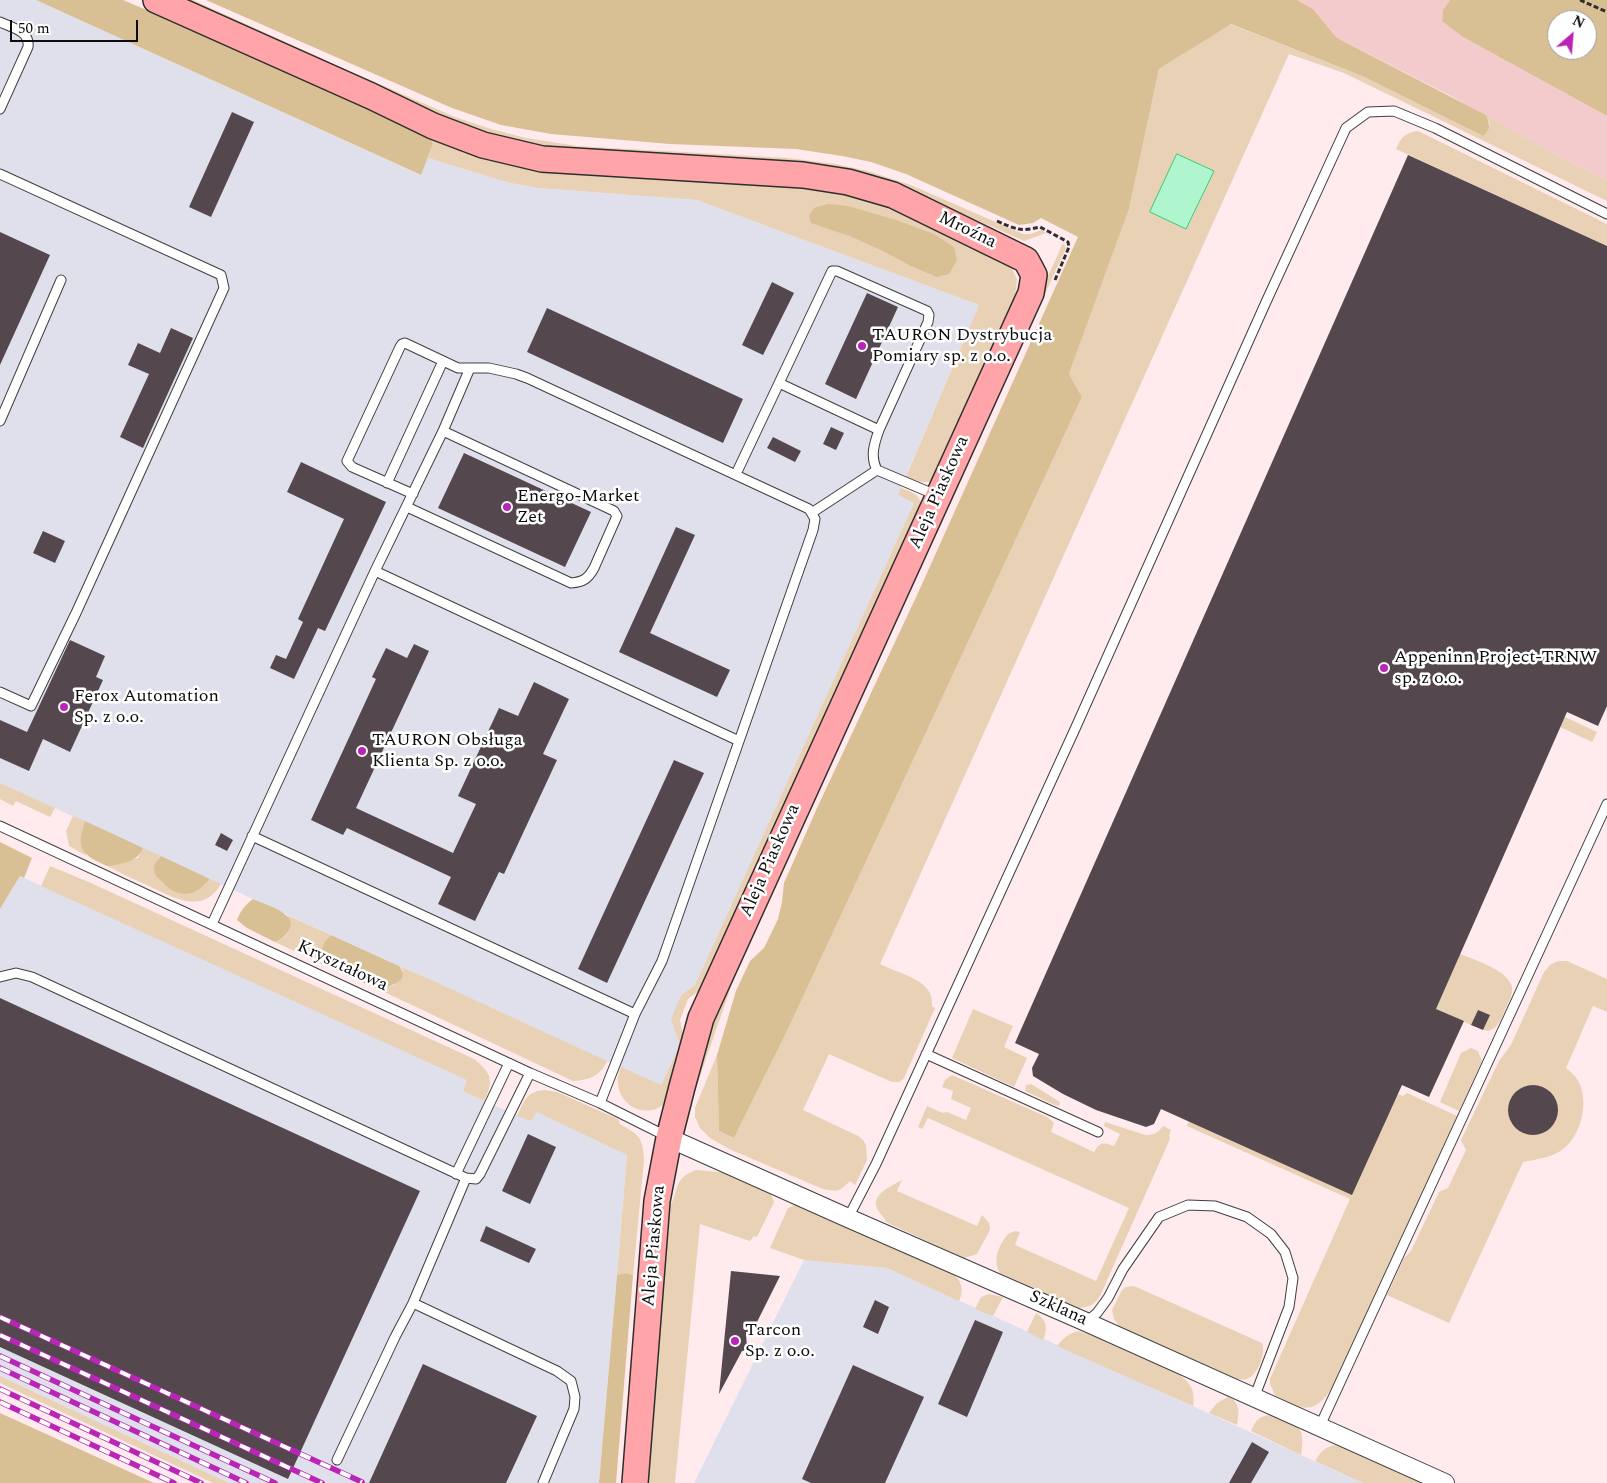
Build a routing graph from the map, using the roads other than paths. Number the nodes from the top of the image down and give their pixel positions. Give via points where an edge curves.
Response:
1 (156, 0) edge
2 (0, 22) edge
3 (0, 108) edge
4 (0, 174) edge
5 (1607, 214) edge
6 (1034, 275) joint
7 (61, 280) dead end
8 (443, 361) junction
9 (470, 368) junction
10 (779, 383) junction
11 (0, 421) edge
12 (879, 430) junction
13 (443, 431) junction
14 (877, 470) junction
15 (736, 474) junction
16 (387, 483) junction
17 (413, 494) junction
18 (939, 496) junction
19 (407, 507) junction
20 (812, 512) junction
21 (375, 571) junction
22 (0, 692) edge
23 (739, 741) junction
24 (1607, 804) edge
25 (0, 826) edge
26 (252, 836) junction
27 (212, 924) junction
28 (0, 977) edge
29 (636, 1014) junction
30 (926, 1054) junction
31 (509, 1063) junction
32 (530, 1073) junction
33 (600, 1103) junction
34 (1098, 1132) dead end
35 (670, 1138) junction
36 (456, 1174) junction
37 (466, 1178) junction
38 (848, 1218) junction
39 (413, 1303) junction
40 (1086, 1322) junction
41 (1254, 1398) junction
42 (1320, 1428) junction
43 (337, 1460) dead end
44 (543, 1483) edge
45 (635, 1483) edge
46 (1445, 1483) edge

1 - 6 main road, Mroźna via 483,145 542,159 803,175 848,182 893,195 1026,260
2 - 3 lane via 26,34 29,40
4 - 22 lane via 221,275 224,288 31,706
5 - 30 lane via 1435,128 1394,111 1368,112 1346,128
6 - 18 main road, Aleja Piaskowa via 1031,293
7 - 11 lane
8 - 9 lane via 458,368
8 - 16 lane
8 - 16 lane via 402,344 350,451 348,464
9 - 13 lane
9 - 15 lane via 516,374
10 - 12 lane
10 - 12 lane via 832,272 845,274 927,311 928,322
10 - 15 lane
12 - 14 lane via 873,462
13 - 17 lane
13 - 19 lane via 614,511 617,516 594,568 583,581 571,583
14 - 18 lane
14 - 20 lane
15 - 20 lane
16 - 17 lane
17 - 19 lane
18 - 35 main road, Aleja Piaskowa via 701,1018
19 - 21 lane
20 - 23 lane via 815,519 813,530
21 - 23 lane
21 - 26 lane
23 - 29 lane via 662,960
24 - 42 lane
25 - 27 lane, Kryształowa
26 - 27 lane
26 - 29 lane
27 - 31 lane, Kryształowa
28 - 36 lane via 16,973 32,977
29 - 33 lane
30 - 34 lane
30 - 38 lane
31 - 32 lane, Kryształowa
31 - 36 lane
32 - 33 lane, Kryształowa
32 - 37 lane via 480,1174 476,1179
33 - 35 lane, Kryształowa
35 - 38 street, Szklana
35 - 45 main road, Aleja Piaskowa via 657,1201
36 - 37 lane
37 - 39 lane
38 - 40 street, Szklana
39 - 43 lane
39 - 44 lane via 571,1380 576,1397 574,1409
40 - 41 street, Szklana
40 - 41 lane via 1108,1298 1159,1217 1188,1205 1215,1206 1247,1217 1271,1234 1285,1252 1293,1278 1289,1307
41 - 42 street, Szklana
42 - 46 street, Szklana

